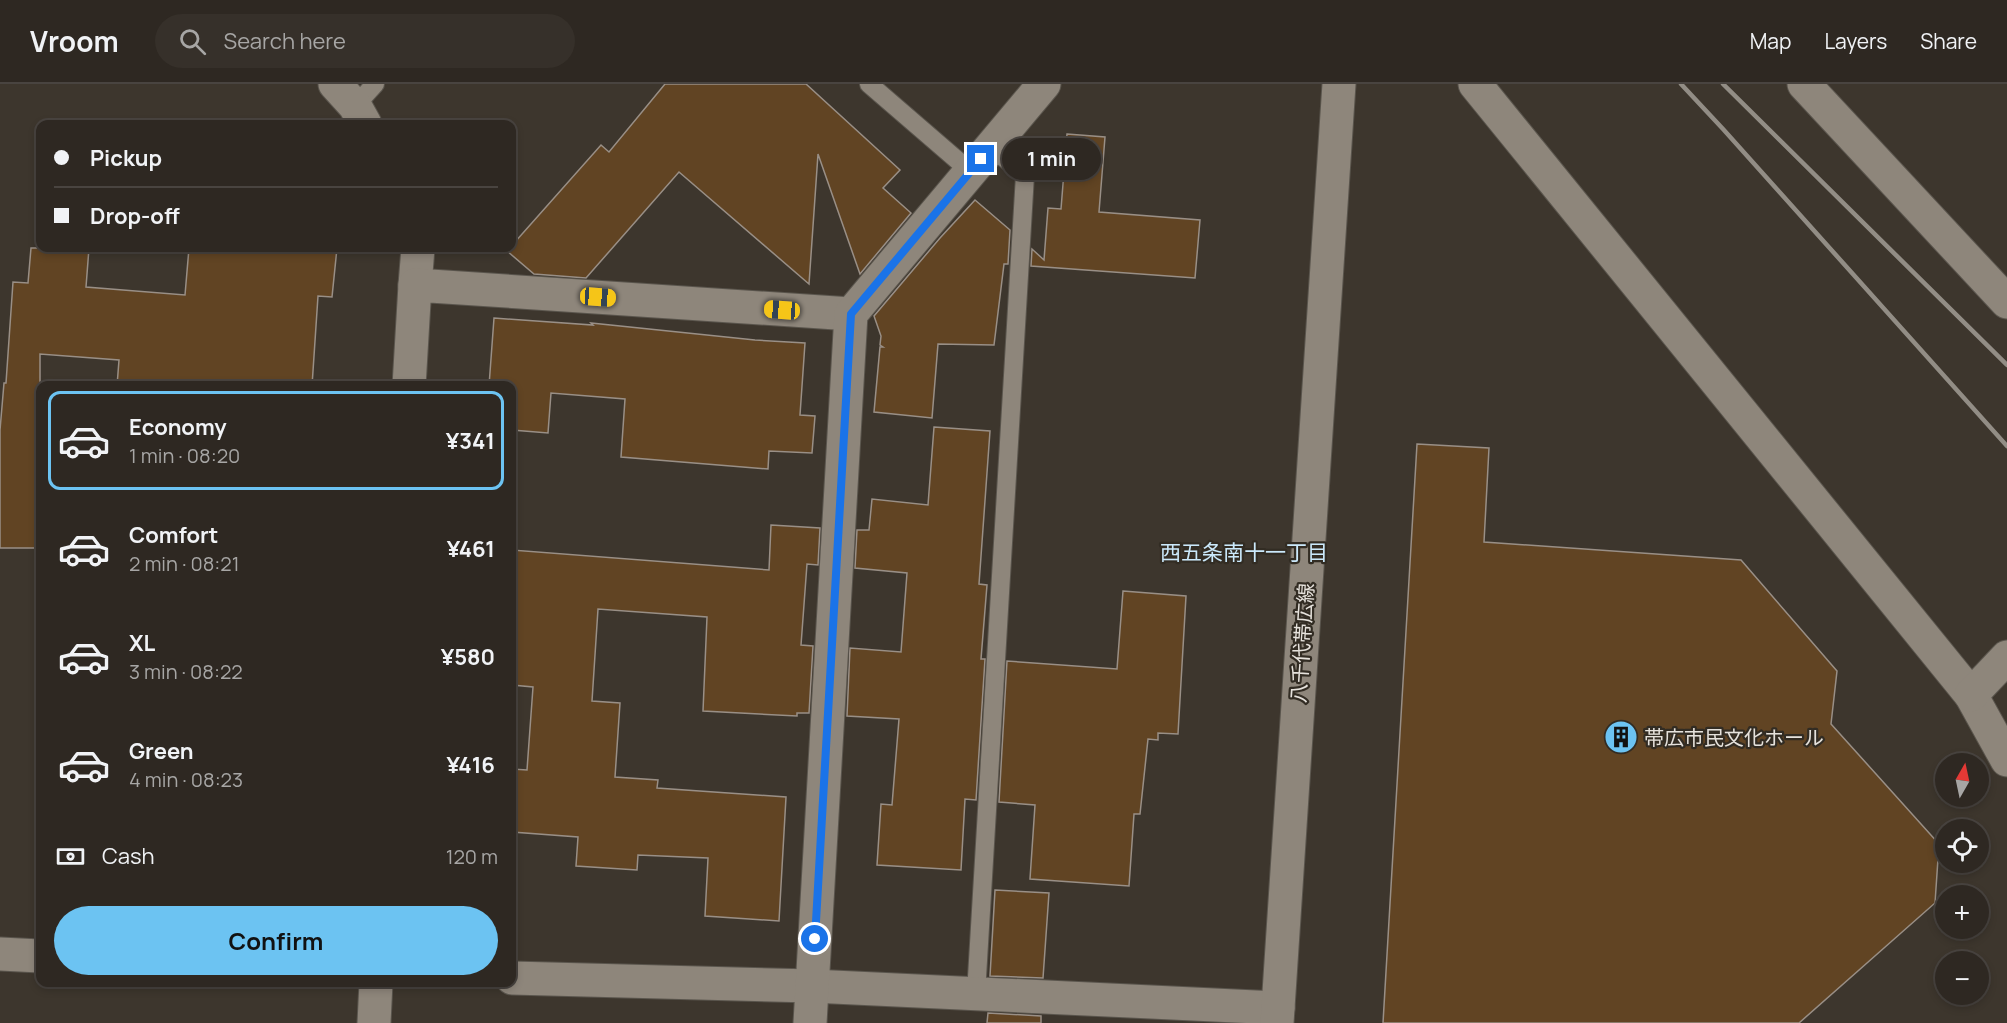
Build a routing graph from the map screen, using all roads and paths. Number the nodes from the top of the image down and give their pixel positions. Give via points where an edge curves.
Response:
1 (869, 84) edge
2 (1044, 84) edge
3 (1340, 84) edge
4 (1475, 84) edge
5 (1804, 84) edge
6 (991, 147) junction
7 (971, 172) junction
8 (418, 252) edge
9 (415, 285) junction
10 (2007, 302) edge
11 (851, 314) junction
12 (409, 381) edge
13 (2007, 657) edge
14 (1971, 695) junction
15 (2007, 760) edge
16 (0, 954) edge
17 (36, 956) edge
18 (516, 978) edge
19 (812, 986) junction
20 (376, 987) edge
21 (976, 994) junction
22 (1277, 1015) edge
23 (374, 1023) edge
24 (810, 1023) edge

1 - 7 lane
2 - 6 street
3 - 22 street, 八千代帯広線
4 - 14 street
5 - 10 street
6 - 7 street
6 - 21 lane via 1025,175
7 - 11 street
8 - 9 street
9 - 11 street
9 - 12 street
11 - 19 street
13 - 14 street
14 - 15 street
16 - 17 street
18 - 19 street
19 - 21 street
19 - 24 street
20 - 23 street
21 - 22 street

